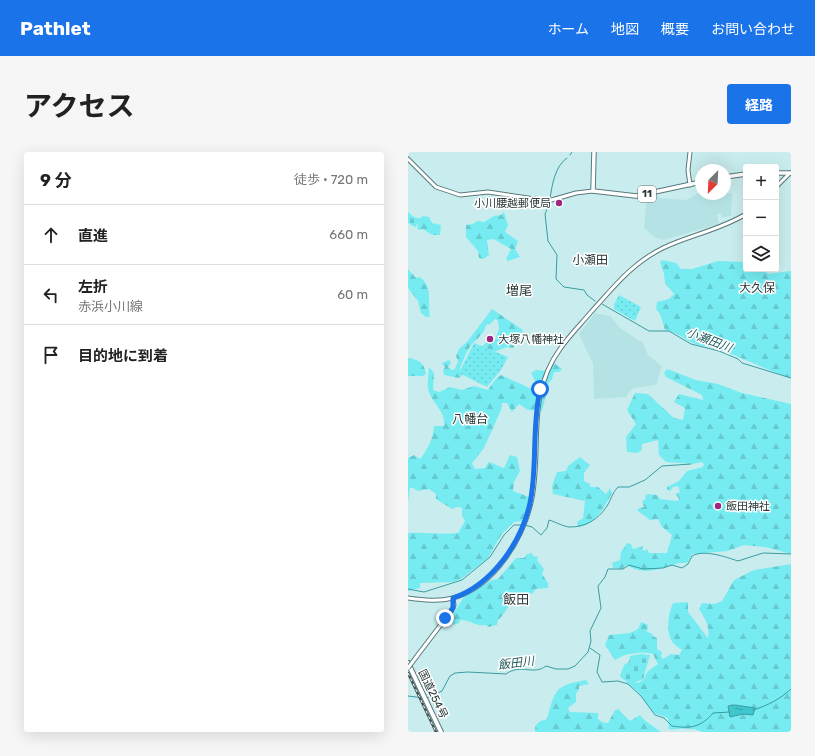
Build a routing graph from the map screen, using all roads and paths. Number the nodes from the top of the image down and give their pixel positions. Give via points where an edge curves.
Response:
1 (594, 152) edge
2 (690, 152) edge
3 (408, 159) edge
4 (779, 173) edge
5 (791, 173) edge
6 (743, 174) edge
7 (731, 176) edge
8 (695, 184) edge
9 (779, 184) edge
10 (690, 185) junction
11 (593, 190) junction
12 (743, 216) edge
13 (408, 598) edge
14 (453, 598) junction
15 (408, 663) edge
16 (408, 668) edge
17 (441, 732) edge

1 - 11 main road
2 - 10 street
3 - 11 street via 438,188 460,195 488,192 548,201
4 - 5 main road
5 - 9 street
6 - 7 main road
8 - 10 main road, 11
10 - 11 main road, 11 via 636,196
12 - 14 street via 728,225 672,244 644,258 619,280 561,347 546,373 539,393 534,485 524,524 509,552 491,574 476,586
13 - 14 street
14 - 16 street, bridge via 452,610
15 - 17 highway, 国道254号

